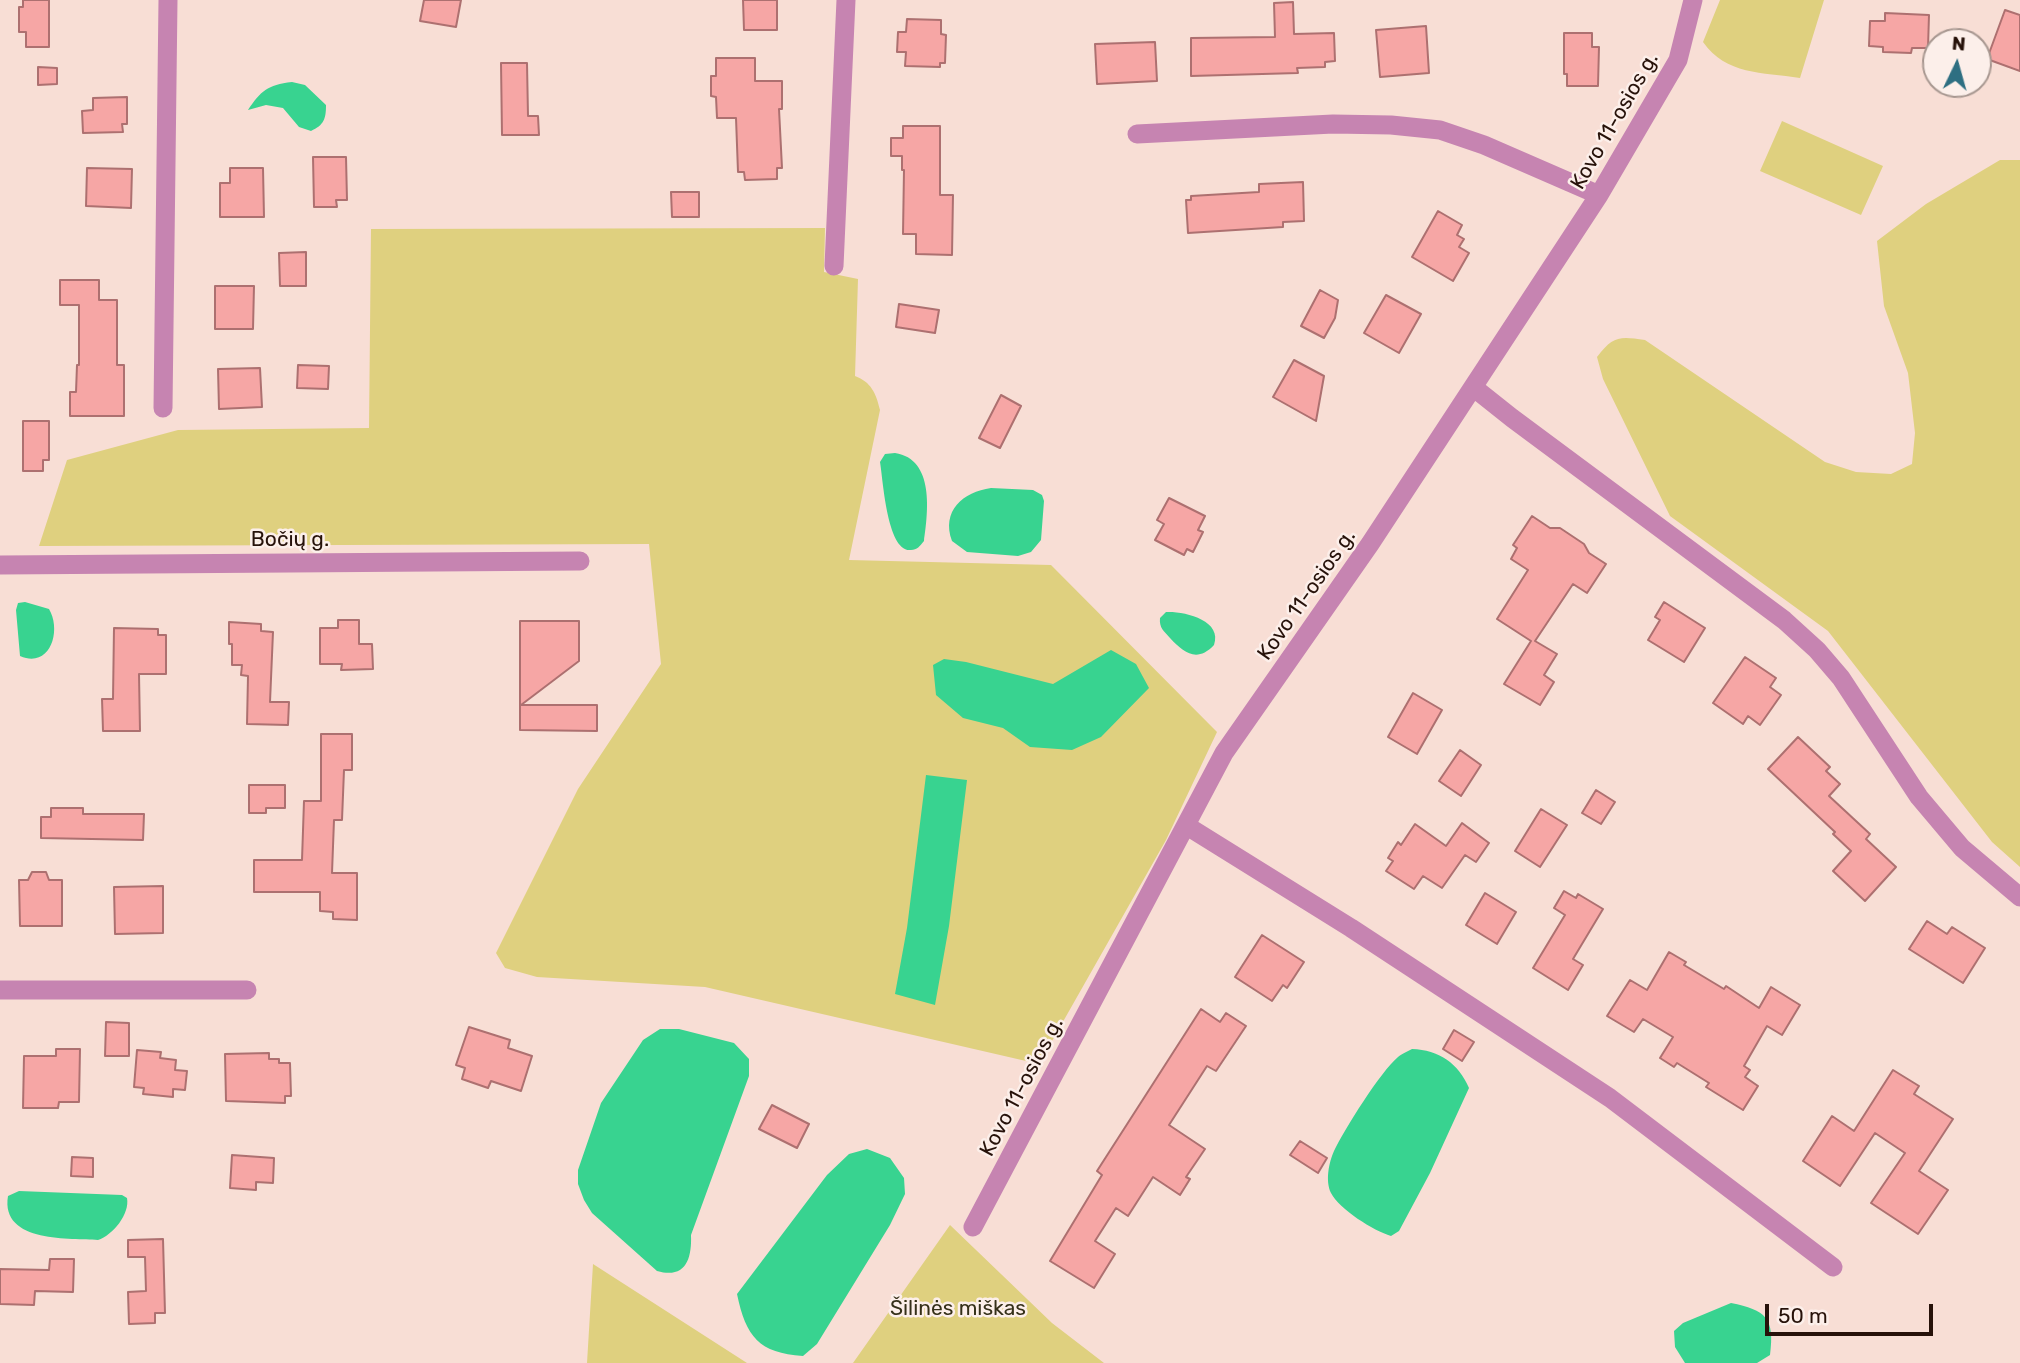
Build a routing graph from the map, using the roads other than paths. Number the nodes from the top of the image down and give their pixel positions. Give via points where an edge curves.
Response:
1 (168, 0) edge
2 (846, 0) edge
3 (1693, 0) edge
4 (1137, 134) dead end
5 (1598, 195) junction
6 (834, 266) dead end
7 (1473, 387) junction
8 (163, 408) dead end
9 (580, 561) dead end
10 (0, 565) edge
11 (1187, 825) junction
12 (2020, 897) edge
13 (0, 990) edge
14 (247, 990) dead end
15 (973, 1227) dead end
16 (1833, 1267) dead end

1 - 8 street
2 - 6 street
3 - 5 street, Kovo 11-osios g. via 1678,60
4 - 5 street via 1333,124 1440,130
5 - 7 street, Kovo 11-osios g.
7 - 11 street, Kovo 11-osios g. via 1224,753
7 - 12 street via 1784,620 1817,650 1841,678 1919,797 1962,848
9 - 10 street, Bočių g.
11 - 15 street, Kovo 11-osios g.
11 - 16 street via 1609,1098
13 - 14 street

